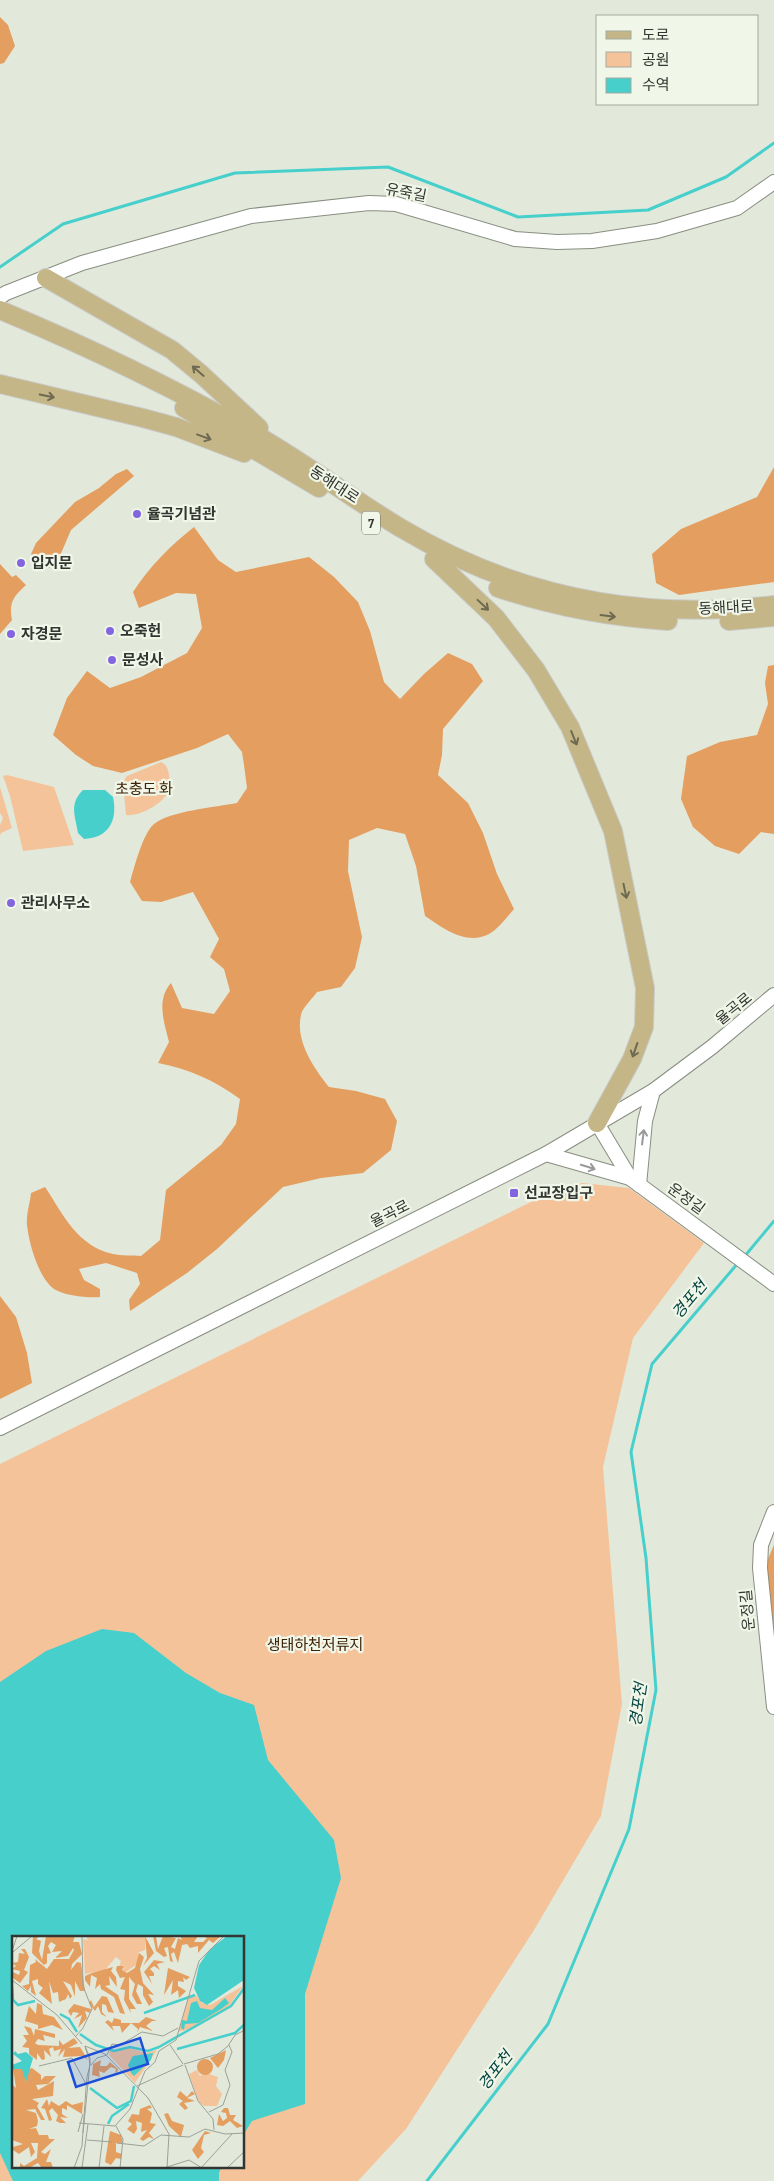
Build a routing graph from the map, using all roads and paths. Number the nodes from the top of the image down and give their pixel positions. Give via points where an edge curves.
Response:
1 (774, 182) edge
2 (46, 278) junction
3 (0, 298) edge
4 (0, 310) edge
5 (0, 323) edge
6 (0, 384) edge
7 (285, 452) junction
8 (297, 475) junction
9 (434, 559) junction
10 (774, 605) edge
11 (774, 617) edge
12 (774, 995) edge
13 (653, 1090) junction
14 (597, 1123) junction
15 (546, 1154) junction
16 (634, 1181) junction
17 (771, 1282) edge
18 (0, 1428) edge
19 (774, 1512) edge
20 (774, 1707) edge

1 - 2 street, 유죽길 via 737,208 656,231 592,241 515,239 396,204 369,203 251,216 82,263
2 - 3 street, 유죽길
7 -> 2 main road via 172,350
4 - 7 main road, 동해대로 / 7 via 168,386
5 - 8 main road, 동해대로 / 7 via 98,364 172,402
6 -> 8 main road via 176,427
7 - 10 main road, 동해대로 / 7 via 399,527 458,559 510,579 560,594 632,606 697,610
8 - 9 main road, 동해대로 / 7
9 -> 11 main road, 동해대로 / 7 via 524,596 592,614 687,622
9 -> 14 main road via 496,618 536,670 570,727 613,831 645,988 644,1026 632,1059
12 - 13 street, 율곡로 via 712,1047
13 - 14 street, 율곡로
16 -> 13 street
14 - 15 street, 율곡로
14 - 16 street, 운정길
15 -> 16 street
15 - 18 street, 율곡로
16 - 17 street, 운정길
19 - 20 street, 운정길 via 761,1545 760,1568

